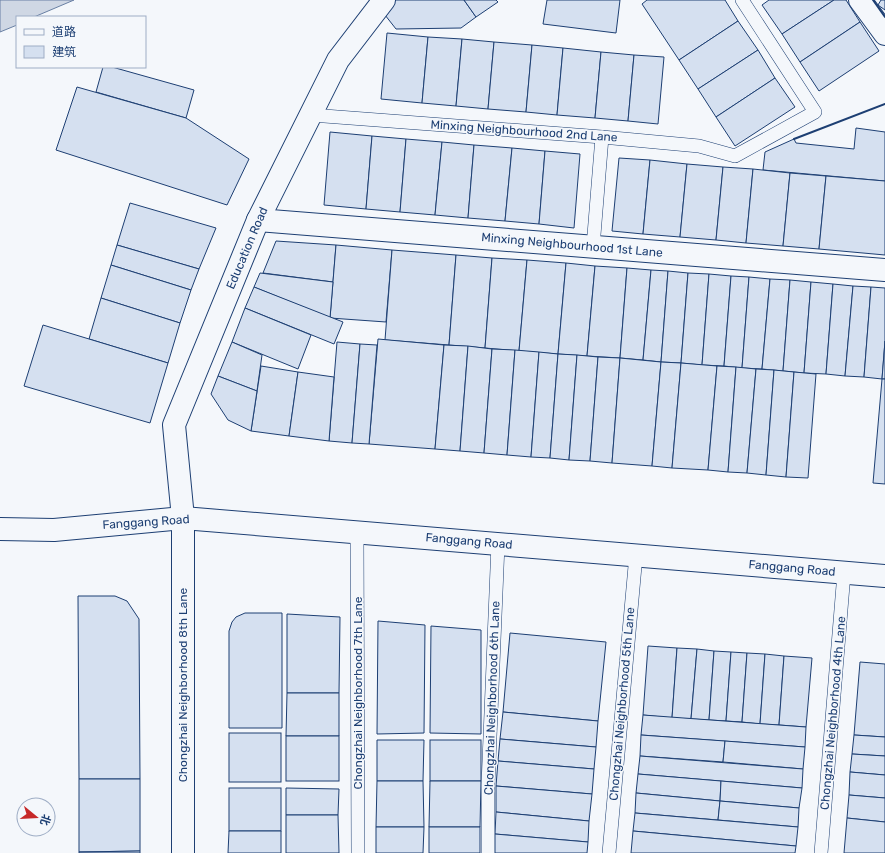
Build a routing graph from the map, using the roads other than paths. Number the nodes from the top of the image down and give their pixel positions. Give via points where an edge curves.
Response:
1 (384, 0) edge
2 (742, 0) edge
3 (860, 0) edge
4 (885, 34) edge
5 (311, 114) junction
6 (602, 136) junction
7 (258, 220) junction
8 (593, 246) junction
9 (885, 270) edge
10 (183, 518) junction
11 (0, 529) edge
12 (357, 532) junction
13 (498, 544) junction
14 (636, 555) junction
15 (844, 573) junction
16 (885, 576) edge
17 (183, 853) edge
18 (358, 853) edge
19 (488, 853) edge
20 (609, 853) edge
21 (821, 853) edge

1 - 5 street, Education Road via 338,60
2 - 6 lane, Minxing Neighbourhood 2nd Lane via 815,112 735,156 700,146
3 - 4 street
5 - 6 lane, Minxing Neighbourhood 2nd Lane
5 - 7 street, Education Road
6 - 8 lane
7 - 8 street, Minxing Neighbourhood 1st Lane
7 - 10 street, Education Road via 174,424
8 - 9 street, Minxing Neighbourhood 1st Lane
10 - 11 street, Fanggang Road via 54,530
10 - 12 street, Fanggang Road
10 - 17 street, Chongzhai Neighborhood 8th Lane
12 - 13 street, Fanggang Road
12 - 18 lane, Chongzhai Neighborhood 7th Lane
13 - 14 street, Fanggang Road
13 - 19 lane, Chongzhai Neighborhood 6th Lane via 488,785
14 - 15 street, Fanggang Road
14 - 20 lane, Chongzhai Neighborhood 5th Lane
15 - 16 street, Fanggang Road
15 - 21 lane, Chongzhai Neighborhood 4th Lane

